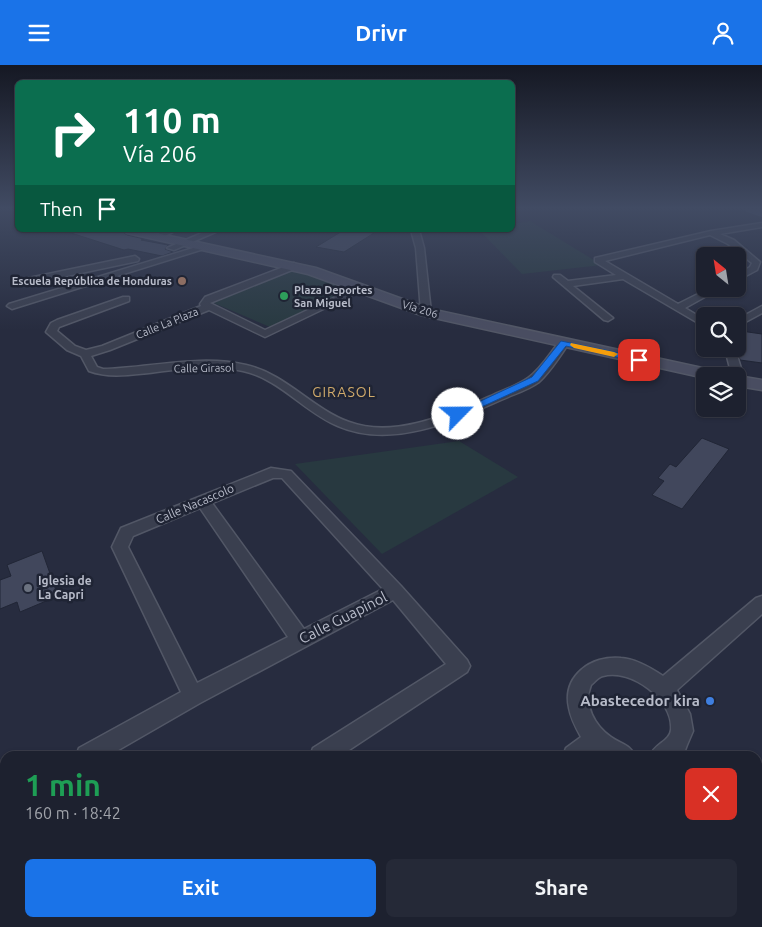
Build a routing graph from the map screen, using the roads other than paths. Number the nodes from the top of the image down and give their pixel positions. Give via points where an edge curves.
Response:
1 (168, 249) edge
2 (199, 249) edge
3 (216, 249) edge
4 (420, 249) edge
5 (643, 249) edge
6 (741, 249) edge
7 (759, 262) edge
8 (294, 266) junction
9 (746, 272) edge
10 (625, 276) junction
11 (556, 277) dead end
12 (24, 282) dead end
13 (566, 284) junction
14 (360, 289) junction
15 (699, 297) edge
16 (126, 299) dead end
17 (12, 305) dead end
18 (209, 306) junction
19 (679, 307) junction
20 (762, 309) edge
21 (426, 312) junction
22 (608, 318) dead end
23 (696, 318) edge
24 (746, 318) edge
25 (564, 343) junction
26 (85, 354) junction
27 (696, 372) edge
28 (746, 382) edge
29 (762, 385) edge
30 (202, 501) junction
31 (395, 591) junction
32 (762, 603) edge
33 (300, 639) junction
34 (664, 688) junction
35 (193, 697) junction
36 (596, 739) junction
37 (96, 751) edge
38 (330, 751) edge
39 (580, 751) edge
40 (613, 751) edge
41 (671, 751) edge

1 - 12 street via 153,256
2 - 17 street
3 - 8 main road, Vía 206
4 - 21 street
5 - 10 street via 598,260
6 - 7 street
7 - 9 street
8 - 14 main road, Vía 206
8 - 18 street, Calle La Plaza via 208,299 206,304
10 - 13 street
10 - 19 street
11 - 13 street
13 - 22 street
14 - 18 street via 265,333
14 - 21 main road, Vía 206
15 - 19 street
16 - 26 street, Calle Girasol via 52,328 51,332 71,348
18 - 26 street, Calle La Plaza via 106,349
19 - 23 street
20 - 24 street
21 - 25 main road, Vía 206
25 - 26 street, Calle Girasol via 535,379 470,409 407,430 350,427 329,417 285,385 244,367 211,365 102,372 93,369
25 - 27 main road, Vía 206
28 - 29 main road
30 - 31 street, Calle Nacascolo via 271,473 286,474
30 - 33 street
30 - 35 street, Calle Nacascolo via 127,532 120,547
31 - 33 street, Calle Guapinol
31 - 38 street, Calle Guapinol via 460,666
32 - 34 street
33 - 35 street, Calle Guapinol
34 - 36 street via 650,676 634,669 603,667 590,672 577,695 578,709 584,724
34 - 41 street via 681,716 682,730 678,743
35 - 37 street, Calle Guapinol
36 - 39 street
36 - 40 street

